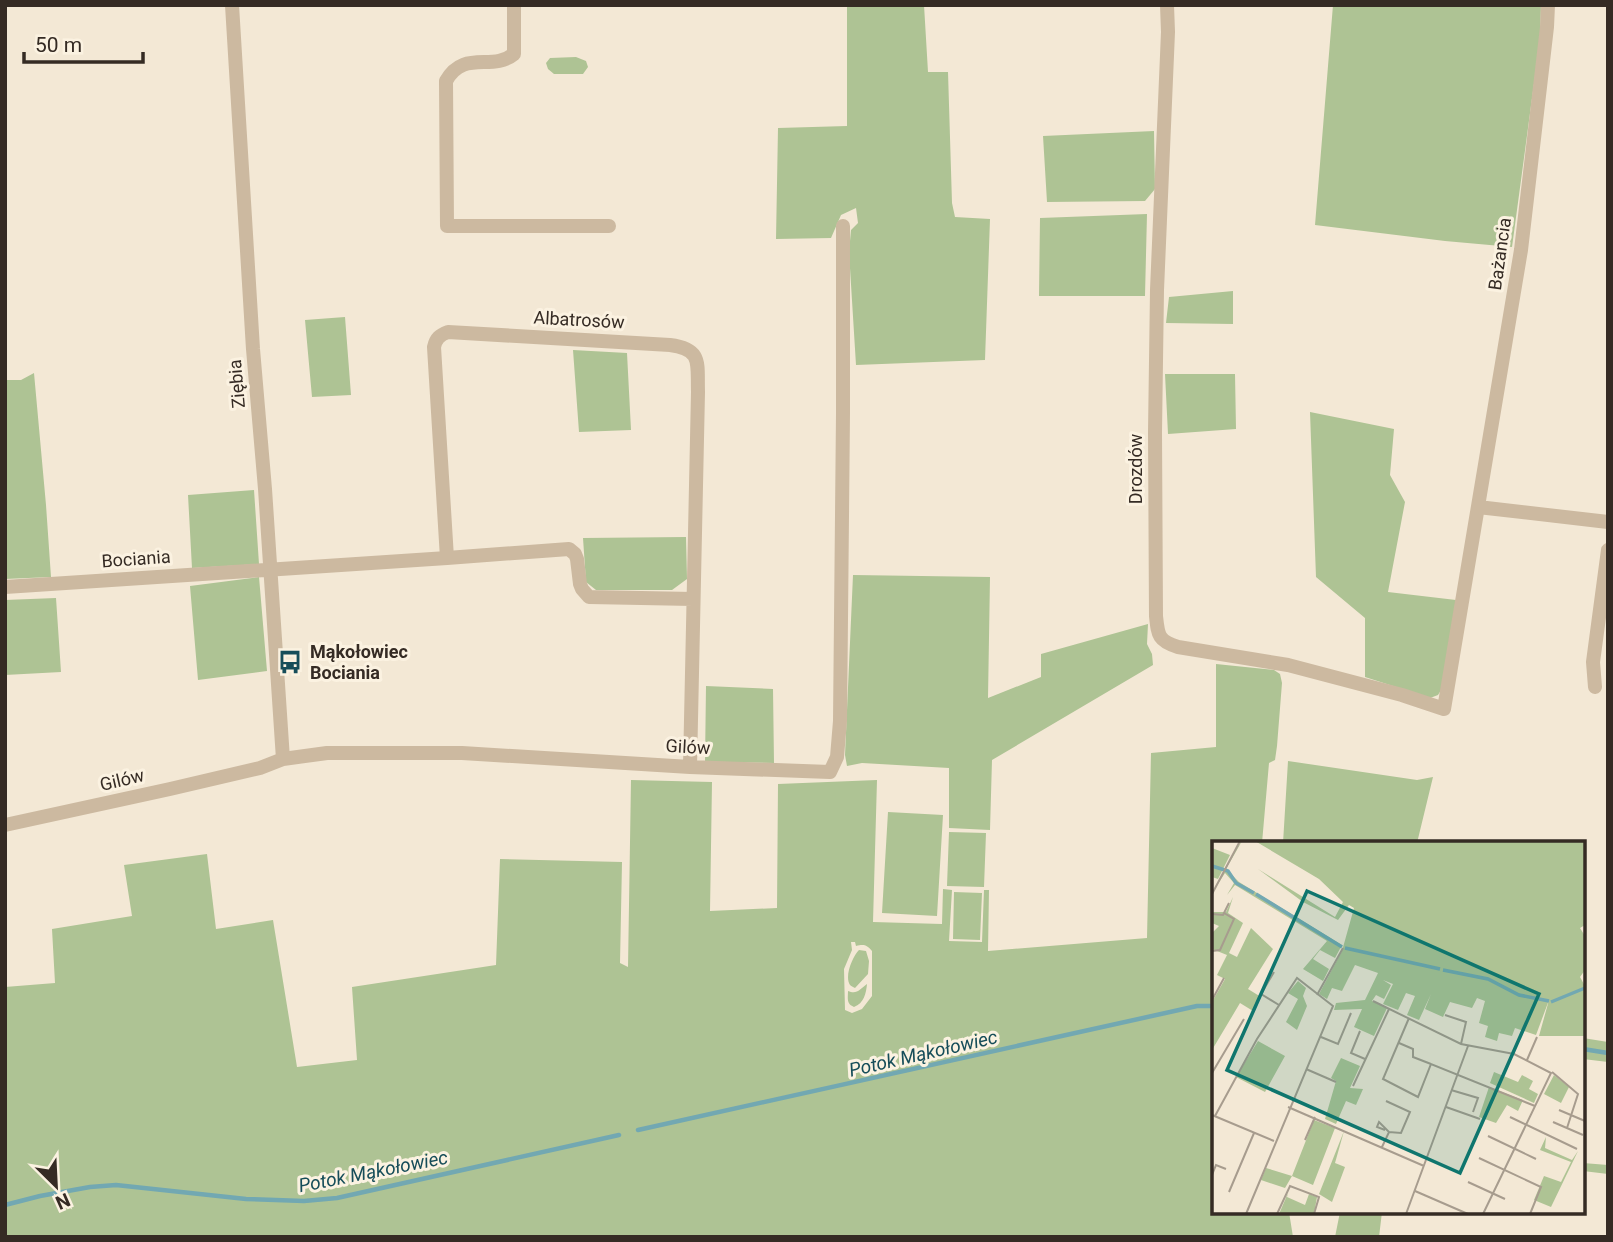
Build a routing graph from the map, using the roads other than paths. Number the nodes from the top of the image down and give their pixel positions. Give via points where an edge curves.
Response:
1 (232, 5) edge
2 (514, 5) edge
3 (1167, 5) edge
4 (1548, 5) edge
5 (609, 226) dead end
6 (842, 226) dead end
7 (1478, 508) junction
8 (1608, 522) edge
9 (1608, 550) edge
10 (447, 558) junction
11 (270, 569) junction
12 (5, 587) edge
13 (693, 599) junction
14 (1595, 687) dead end
15 (1444, 709) joint
16 (283, 760) junction
17 (690, 767) junction
18 (5, 825) edge

1 - 11 street, Ziębia
2 - 5 street via 514,54 504,60 466,63 446,81 447,226
3 - 15 street, Drozdów via 1157,290 1159,637 1178,647 1288,665
4 - 7 street, Bażancia via 1521,250
6 - 17 street, Gilów via 838,757 830,772
7 - 8 street
7 - 15 street, Bażancia
9 - 14 street via 1593,662
10 - 11 street
10 - 13 street via 569,549 577,559 582,590 589,597
10 - 13 street, Albatrosów via 434,347 442,334 685,347 697,363 698,391
11 - 12 street, Bociania
11 - 16 street, Ziębia
13 - 17 street, Albatrosów
16 - 17 street, Gilów via 327,753 463,753
16 - 18 street, Gilów

